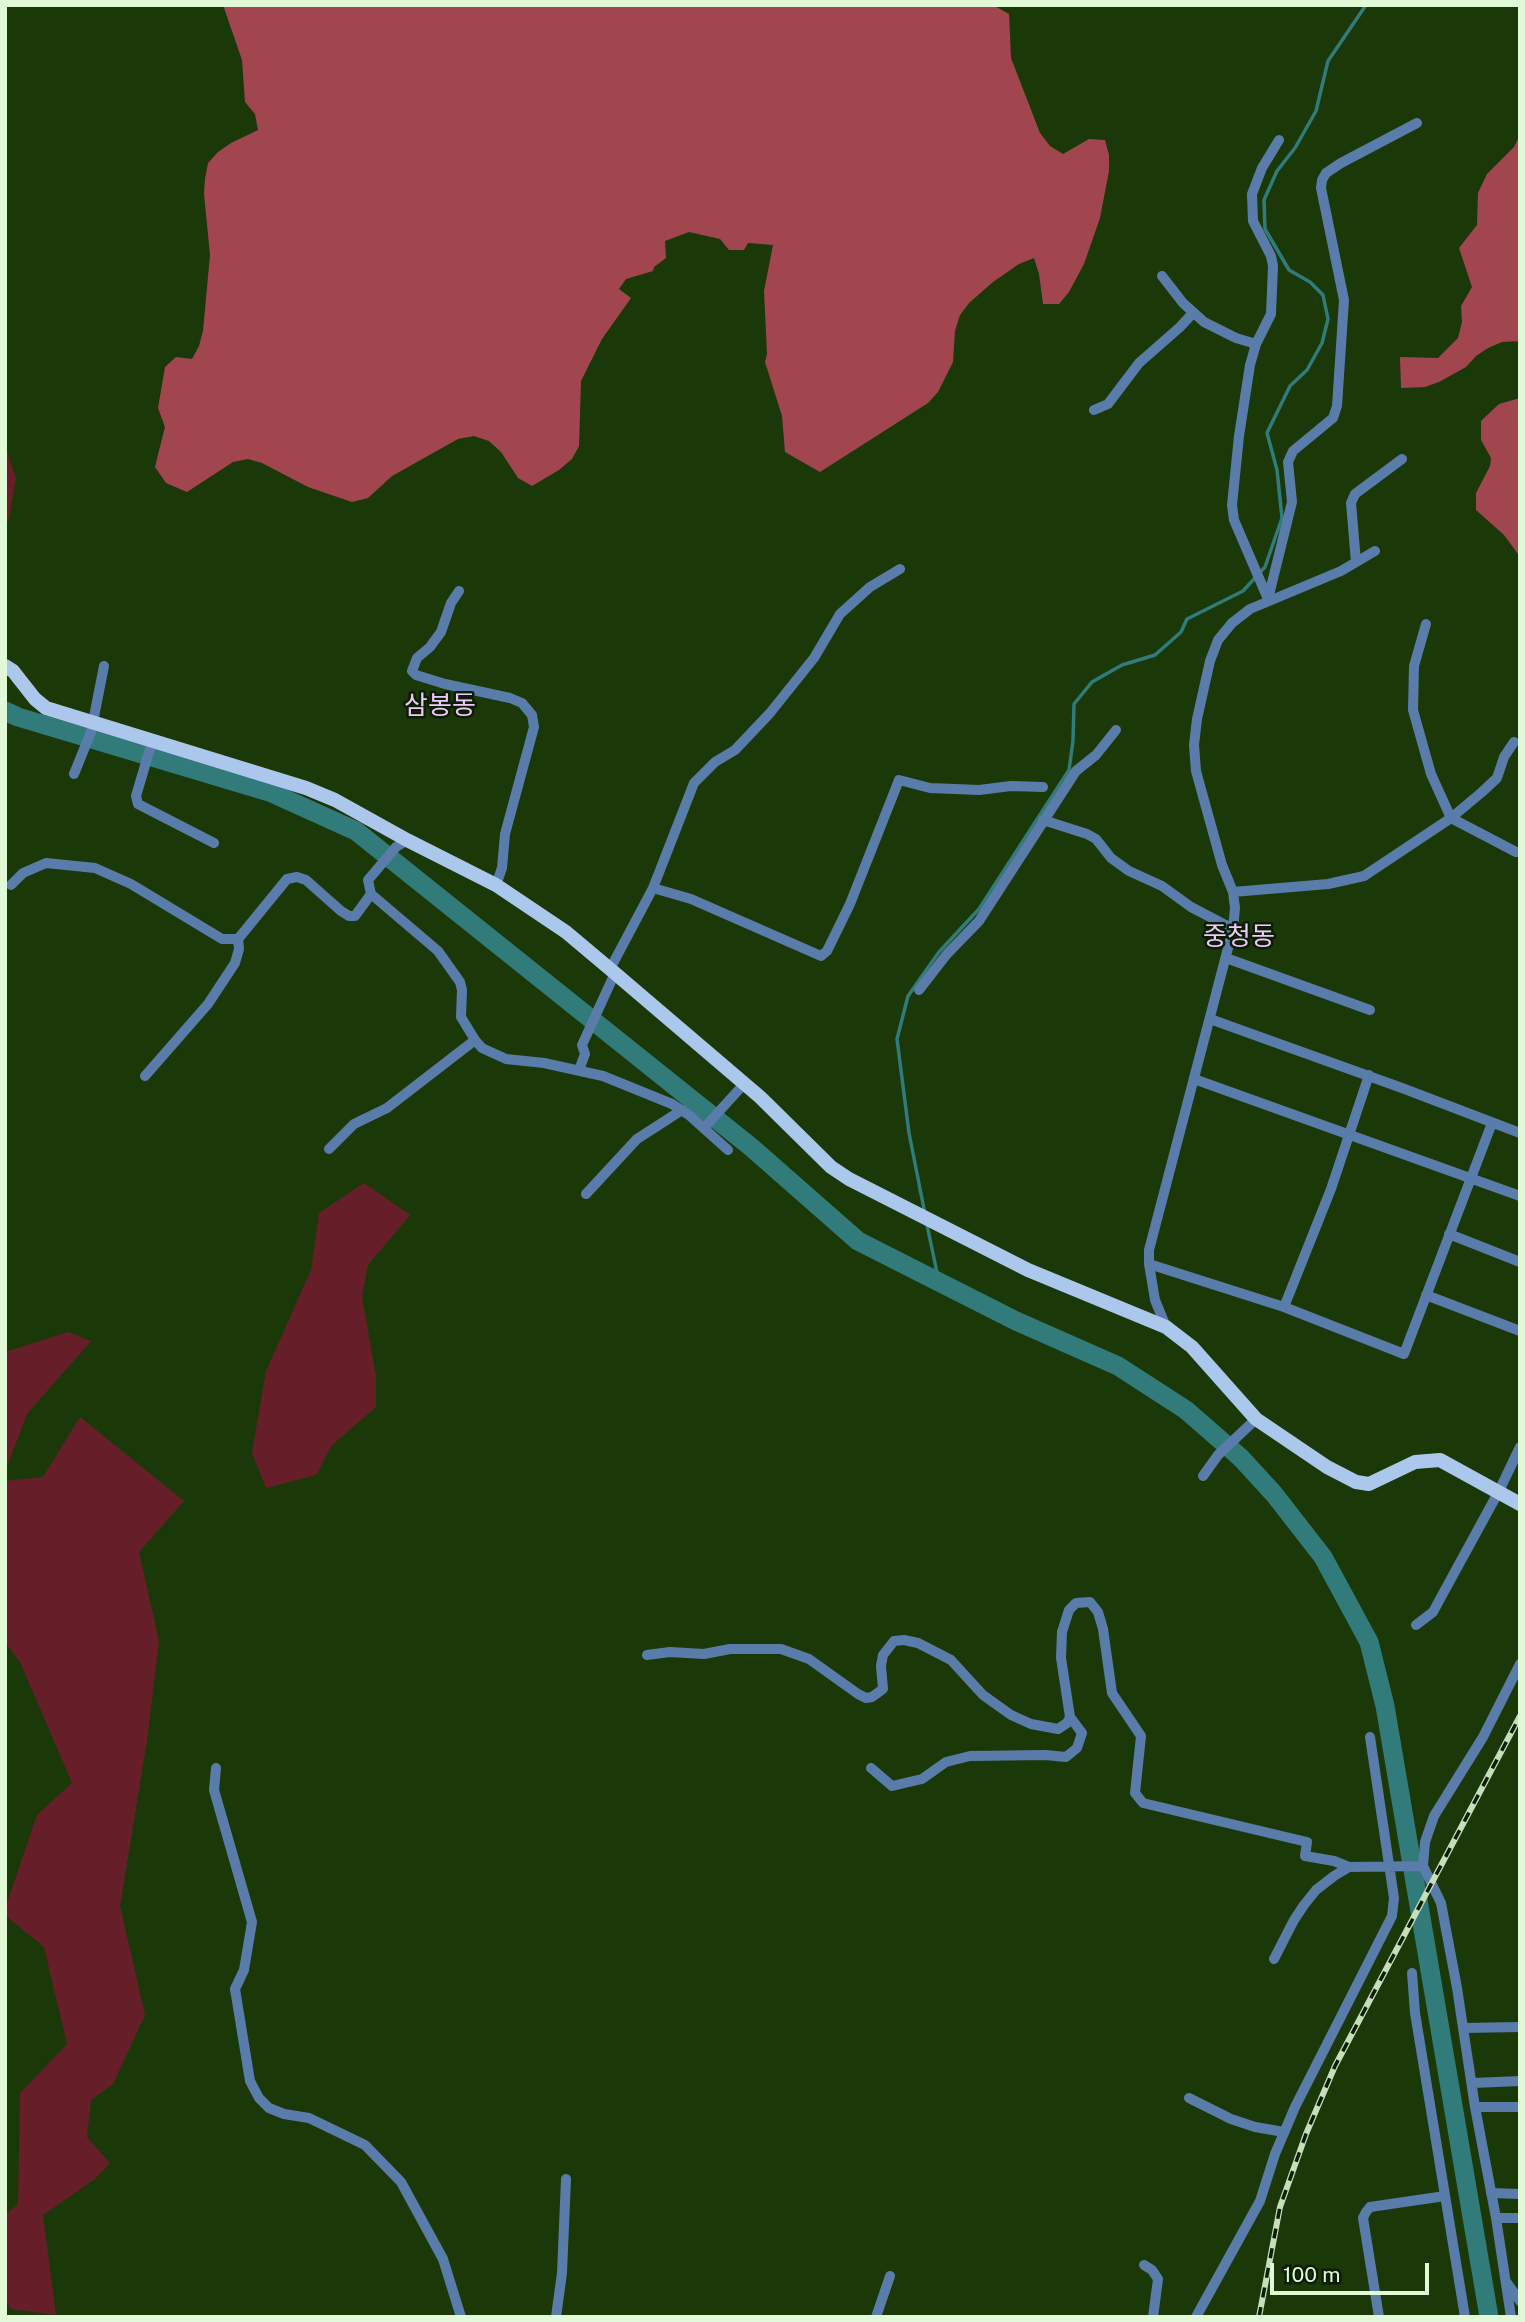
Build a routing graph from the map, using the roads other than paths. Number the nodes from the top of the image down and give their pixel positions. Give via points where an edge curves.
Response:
1 (1417, 123) dead end
2 (1279, 140) dead end
3 (1162, 275) dead end
4 (1193, 313) junction
5 (1256, 344) junction
6 (1094, 410) dead end
7 (1402, 459) dead end
8 (1375, 551) dead end
9 (1356, 562) junction
10 (901, 569) dead end
11 (459, 591) dead end
12 (1268, 599) junction
13 (1426, 624) dead end
14 (5, 666) edge
15 (104, 666) dead end
16 (92, 727) junction
17 (1116, 730) dead end
18 (1514, 742) dead end
19 (152, 745) junction
20 (74, 774) dead end
21 (1043, 787) dead end
22 (1451, 818) junction
23 (1043, 820) junction
24 (214, 844) dead end
25 (401, 844) junction
26 (1520, 852) edge
27 (11, 885) dead end
28 (496, 885) junction
29 (653, 888) junction
30 (1233, 892) junction
31 (371, 894) junction
32 (1233, 929) junction
33 (238, 939) junction
34 (1226, 958) junction
35 (612, 971) junction
36 (919, 989) dead end
37 (1370, 1010) dead end
38 (1210, 1019) junction
39 (475, 1040) junction
40 (579, 1070) junction
41 (145, 1076) dead end
42 (1368, 1076) junction
43 (1194, 1079) junction
44 (744, 1083) junction
45 (682, 1110) junction
46 (1492, 1124) junction
47 (705, 1127) junction
48 (1350, 1133) junction
49 (1520, 1133) edge
50 (329, 1149) dead end
51 (728, 1150) dead end
52 (1471, 1179) junction
53 (586, 1194) dead end
54 (1520, 1196) edge
55 (1449, 1234) junction
56 (1520, 1262) edge
57 (1149, 1264) junction
58 (1426, 1295) junction
59 (1284, 1307) junction
60 (1166, 1327) junction
61 (1520, 1331) edge
62 (1256, 1419) junction
63 (1520, 1447) edge
64 (1203, 1476) dead end
65 (1499, 1491) junction
66 (1520, 1504) edge
67 (1416, 1625) dead end
68 (647, 1656) dead end
69 (1520, 1664) edge
70 (1070, 1717) junction
71 (1370, 1737) dead end
72 (216, 1768) dead end
73 (871, 1768) dead end
74 (1392, 1866) junction
75 (1419, 1866) junction
76 (1349, 1867) junction
77 (1274, 1959) dead end
78 (1412, 1973) dead end
79 (1520, 2026) edge
80 (1463, 2028) junction
81 (1520, 2081) edge
82 (1473, 2083) junction
83 (1189, 2098) dead end
84 (1475, 2107) junction
85 (1520, 2107) edge
86 (1284, 2132) junction
87 (566, 2179) dead end
88 (1491, 2193) junction
89 (1520, 2194) edge
90 (1445, 2196) junction
91 (1496, 2218) junction
92 (1520, 2218) edge
93 (1143, 2265) dead end
94 (890, 2276) dead end
95 (1505, 2282) junction
96 (1520, 2301) edge
97 (461, 2317) edge
98 (556, 2317) edge
99 (876, 2317) edge
100 (1153, 2317) edge
101 (1196, 2317) edge
102 (1379, 2317) edge
103 (1465, 2317) edge
104 (1511, 2317) edge

1 - 12 street via 1341,163 1322,180 1344,300 1337,406 1333,418 1293,451 1287,462 1292,502
2 - 5 street via 1252,194 1253,221 1273,266 1272,314
3 - 4 street
4 - 5 street
4 - 6 street via 1139,363 1108,404
5 - 12 street via 1232,505
7 - 9 street via 1356,494 1351,503
8 - 9 street
9 - 12 street
10 - 29 street via 870,587 840,614 814,658 770,713 735,751 715,762 694,783
11 - 28 street via 441,632 417,658 412,671 522,703 532,715 534,727
12 - 30 street via 1232,623 1218,640 1197,719 1194,745 1200,792
13 - 22 street via 1414,666 1413,710 1430,774
14 - 16 main road via 46,708
15 - 16 street
16 - 19 main road
16 - 20 street
17 - 23 street via 1076,771
18 - 22 street via 1497,778
19 - 24 street via 136,796 138,804
19 - 25 main road via 306,788 335,800
21 - 29 street via 979,790 921,787 899,780 850,904 821,956 691,899
22 - 26 street
22 - 30 street via 1364,876 1328,884
23 - 32 street via 1096,839 1129,871
23 - 36 street via 979,921
25 - 28 main road
25 - 31 street via 368,880
27 - 33 street via 23,873 46,863 95,868 131,884 222,939
28 - 35 main road via 566,932
29 - 35 street
30 - 32 street
31 - 33 street via 355,916 349,915 306,880 287,879
31 - 39 street via 438,951 460,982 461,1017
32 - 34 street
33 - 41 street via 235,963 225,979
34 - 37 street
34 - 38 street
35 - 40 street via 582,1045 585,1054
35 - 44 main road
38 - 42 street
38 - 43 street
39 - 40 street via 506,1059
39 - 50 street via 387,1108 354,1124
40 - 45 street
42 - 46 street
42 - 48 street
43 - 48 street
43 - 57 street via 1153,1229
44 - 47 street
44 - 60 main road via 849,1179 1028,1270
45 - 47 street
45 - 53 street via 637,1139
46 - 49 street
46 - 52 street
47 - 51 street
48 - 52 street
48 - 59 street
52 - 54 street
52 - 55 street
55 - 56 street
55 - 58 street
57 - 59 street
57 - 60 street via 1155,1300
58 - 59 street via 1404,1354
58 - 61 street
60 - 62 main road via 1192,1347
62 - 64 street
62 - 65 main road via 1356,1482 1370,1484 1415,1462 1440,1460
63 - 65 street
65 - 66 main road
65 - 67 street via 1433,1612
68 - 70 street via 781,1649 809,1659 866,1698 883,1689 883,1655 894,1641 904,1640 951,1660 983,1695 1011,1715 1058,1729
69 - 75 street via 1483,1737 1433,1816
70 - 73 street via 1082,1733 1077,1748 1066,1757 970,1756 946,1762 922,1779 892,1786
70 - 76 street via 1062,1632 1069,1610 1082,1601 1090,1602 1098,1612 1112,1693 1141,1736 1135,1793 1143,1803 1307,1842 1304,1856
71 - 74 street
72 - 97 street via 214,1790 252,1922 244,1970 235,1989 250,2081 270,2108 309,2118 365,2145 401,2182 443,2259
74 - 75 street
74 - 76 street
74 - 86 street via 1392,1916
75 - 80 street via 1441,1903
76 - 77 street via 1304,1905
78 - 90 street
79 - 80 street
80 - 82 street
81 - 82 street
82 - 84 street
83 - 86 street via 1231,2119
84 - 85 street
84 - 88 street
86 - 101 street via 1260,2201
87 - 98 street
88 - 89 street
88 - 91 street
90 - 102 street via 1370,2207 1366,2212 1363,2218
90 - 103 street
91 - 92 street
91 - 95 street
93 - 100 street via 1158,2279
94 - 99 street
95 - 96 street
95 - 104 street

